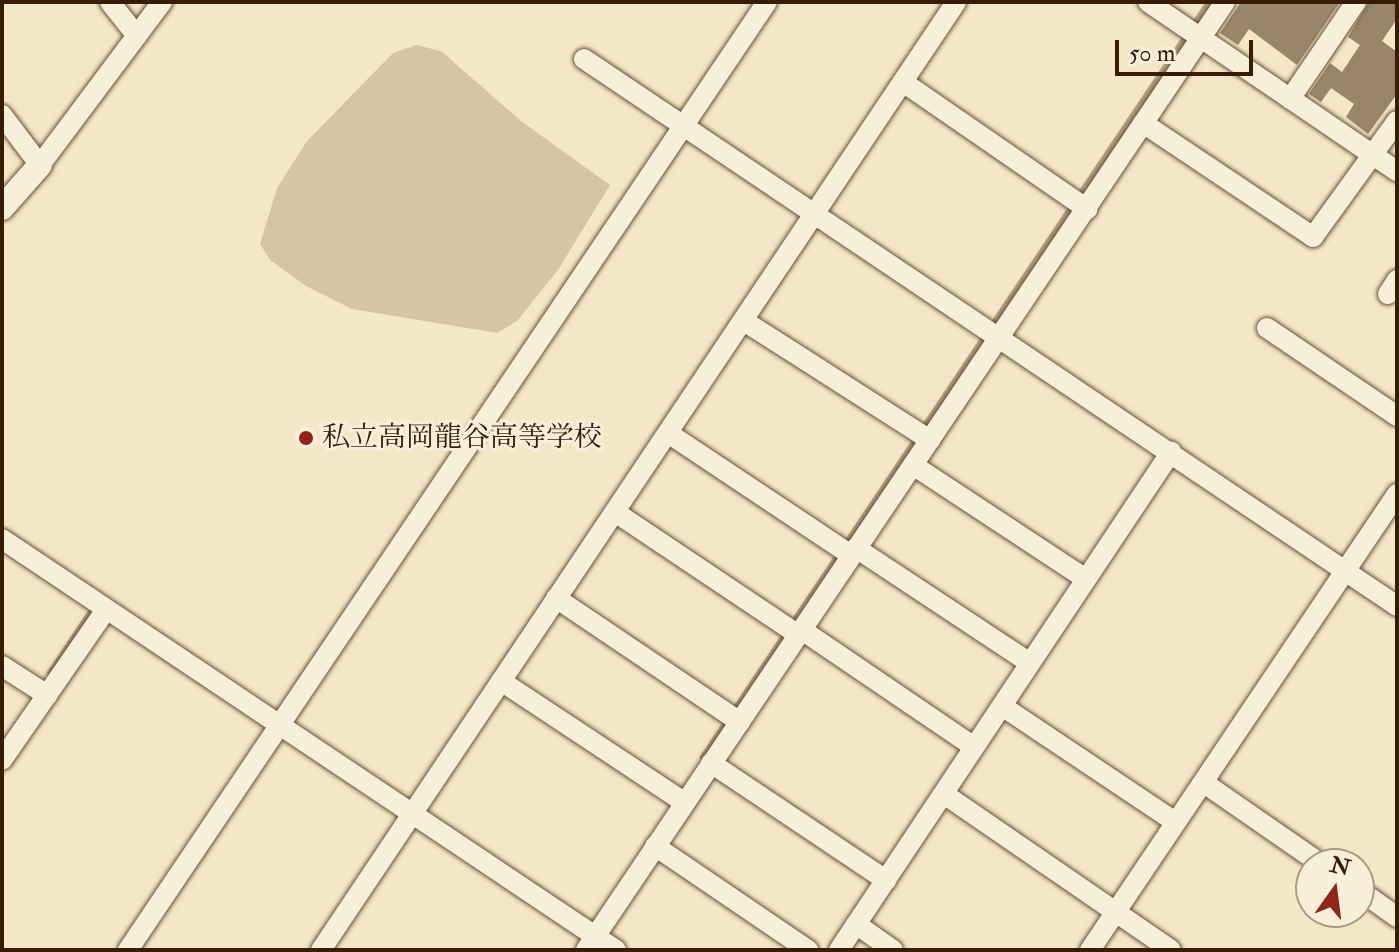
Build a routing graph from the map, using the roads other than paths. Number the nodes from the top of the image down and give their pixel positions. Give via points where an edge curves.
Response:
1 (110, 2) edge
2 (162, 2) edge
3 (767, 2) edge
4 (956, 2) edge
5 (1148, 2) edge
6 (1225, 2) edge
7 (1356, 2) edge
8 (1193, 33) junction
9 (137, 36) junction
10 (584, 59) dead end
11 (903, 82) junction
12 (1290, 99) junction
13 (2, 115) edge
14 (1397, 121) edge
15 (1143, 123) junction
16 (681, 126) junction
17 (1373, 155) junction
18 (40, 165) junction
19 (1397, 171) edge
20 (1080, 204) junction
21 (2, 208) edge
22 (812, 216) junction
23 (744, 321) junction
24 (1267, 328) dead end
25 (991, 334) junction
26 (1397, 416) edge
27 (668, 433) junction
28 (923, 436) junction
29 (1171, 452) junction
30 (913, 465) junction
31 (1397, 494) edge
32 (615, 512) junction
33 (2, 539) edge
34 (847, 550) junction
35 (1344, 570) junction
36 (1086, 579) junction
37 (556, 598) junction
38 (1397, 606) edge
39 (106, 610) junction
40 (795, 631) junction
41 (1028, 662) junction
42 (2, 666) edge
43 (501, 681) junction
44 (47, 695) junction
45 (1002, 706) junction
46 (733, 718) junction
47 (279, 728) junction
48 (973, 746) junction
49 (2, 760) edge
50 (711, 763) junction
51 (1204, 783) junction
52 (944, 794) junction
53 (684, 802) junction
54 (413, 812) junction
55 (1175, 822) junction
56 (655, 846) junction
57 (1298, 848) edge
58 (886, 880) junction
59 (1375, 901) edge
60 (1115, 912) junction
61 (1397, 917) edge
62 (856, 924) junction
63 (591, 943) edge
64 (128, 950) edge
65 (321, 950) edge
66 (616, 950) edge
67 (808, 950) edge
68 (839, 950) edge
69 (893, 950) edge
70 (1090, 950) edge
71 (1171, 950) edge

1 - 9 street
2 - 9 street
3 - 16 street
4 - 11 street
5 - 8 street
6 - 8 street
7 - 12 street
8 - 12 street
8 - 15 street
9 - 18 street
10 - 16 street
11 - 20 street
11 - 22 street
12 - 17 street
13 - 18 street
14 - 17 street
15 - 17 street via 1313,237
15 - 20 street
16 - 22 street
16 - 47 street
17 - 19 street
18 - 21 street
20 - 25 street
22 - 23 street
22 - 25 street
23 - 27 street
23 - 28 street
24 - 26 street
25 - 28 street
25 - 29 street
27 - 32 street
27 - 34 street
28 - 30 street
29 - 35 street
29 - 36 street
30 - 34 street
30 - 36 street
31 - 35 street
32 - 37 street
32 - 40 street
33 - 39 street
34 - 40 street
34 - 41 street
35 - 38 street
35 - 51 street
36 - 41 street
37 - 43 street
37 - 46 street
39 - 44 street
39 - 47 street
40 - 46 street
40 - 48 street
41 - 45 street
42 - 44 street
43 - 53 street
43 - 54 street
44 - 49 street
45 - 48 street
45 - 55 street
46 - 50 street
47 - 54 street
47 - 64 street
48 - 52 street
50 - 53 street
50 - 58 street
51 - 55 street
51 - 57 street
52 - 58 street
52 - 60 street
53 - 56 street
54 - 63 street
54 - 65 street
55 - 60 street
56 - 63 street
56 - 67 street
58 - 62 street
59 - 61 street
60 - 70 street
60 - 71 street
62 - 68 street
62 - 69 street
63 - 66 street

